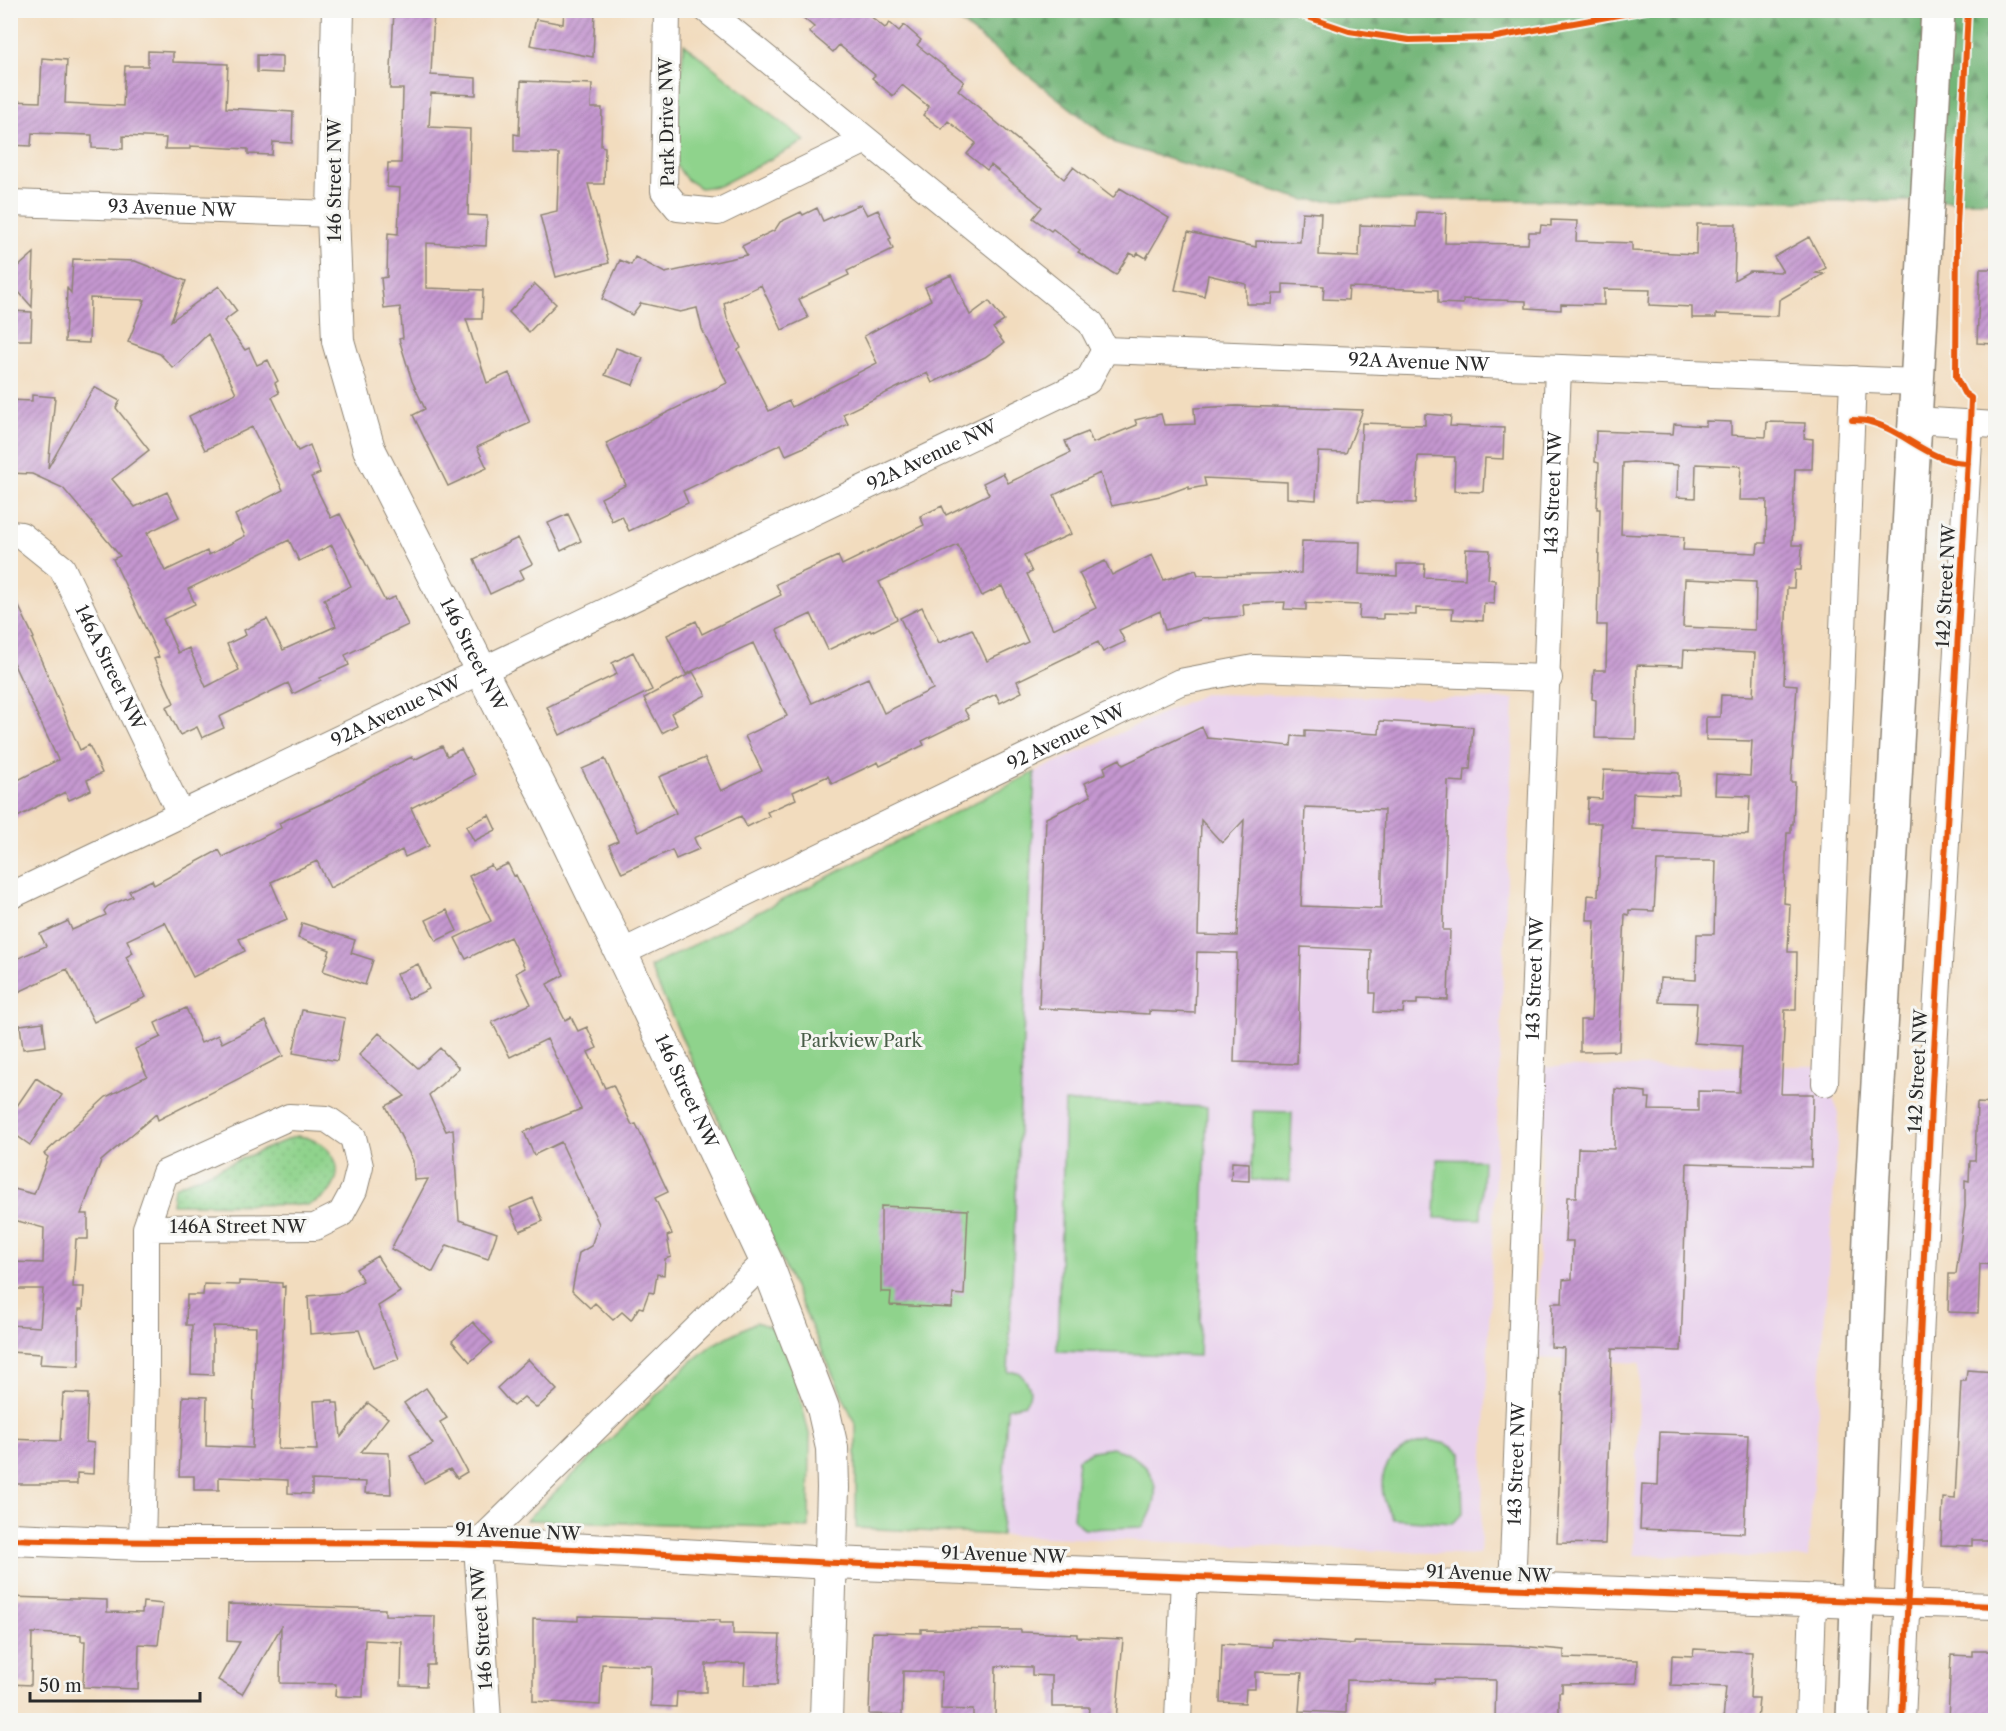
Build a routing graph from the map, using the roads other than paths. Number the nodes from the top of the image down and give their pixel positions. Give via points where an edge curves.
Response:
1 (338, 10) edge
2 (667, 10) edge
3 (707, 10) edge
4 (1938, 10) edge
5 (864, 141) junction
6 (10, 203) edge
7 (333, 214) junction
8 (1105, 350) junction
9 (1558, 368) junction
10 (1853, 380) junction
11 (1917, 382) junction
12 (1915, 420) junction
13 (1983, 425) edge
14 (14, 537) edge
15 (480, 671) junction
16 (1549, 678) junction
17 (181, 815) junction
18 (10, 896) edge
19 (621, 953) junction
20 (1824, 1083) dead end
21 (146, 1228) junction
22 (766, 1261) junction
23 (10, 1539) edge
24 (142, 1544) junction
25 (477, 1544) junction
26 (832, 1563) junction
27 (1184, 1577) junction
28 (1512, 1590) junction
29 (1813, 1602) junction
30 (1857, 1602) junction
31 (1905, 1603) junction
32 (1995, 1606) edge
33 (488, 1720) edge
34 (826, 1720) edge
35 (1178, 1720) edge
36 (1809, 1720) edge
37 (1853, 1720) edge
38 (1902, 1720) edge

1 - 7 street, 146 Street NW
2 - 5 street, Park Drive NW via 664,191 678,208 718,212
3 - 5 street
4 - 11 main road
5 - 8 street via 1091,323
6 - 7 street, 93 Avenue NW
7 - 15 street, 146 Street NW via 338,341 369,449
8 - 9 street, 92A Avenue NW
8 - 15 street, 92A Avenue NW via 1088,381
9 - 10 street, 92A Avenue NW
9 - 16 street, 143 Street NW
10 - 11 street, 92A Avenue NW
10 - 20 street
11 - 12 main road
12 - 13 street
12 - 30 main road via 1870,1221
13 - 31 street, 142 Street NW
14 - 17 street, 146A Street NW via 62,568
15 - 17 street, 92A Avenue NW
15 - 19 street, 146 Street NW
16 - 19 street, 92 Avenue NW via 1254,668 1180,682
16 - 28 street, 143 Street NW
17 - 18 street, 92A Avenue NW
19 - 22 street, 146 Street NW
21 - 21 street, 146A Street NW via 315,1227 341,1214 354,1190 360,1166 353,1137 327,1119 289,1117 165,1173
21 - 24 street, 146A Street NW
22 - 25 street, 146 Street NW
22 - 26 street, 146 Street NW via 825,1418 832,1448
23 - 24 street, 91 Avenue NW
24 - 25 street, 91 Avenue NW
25 - 26 street, 91 Avenue NW
25 - 33 street, 146 Street NW
26 - 27 street, 91 Avenue NW
26 - 34 street, 146 Street NW
27 - 28 street, 91 Avenue NW
27 - 35 street
28 - 29 street, 91 Avenue NW
29 - 30 street, 91 Avenue NW
29 - 36 street
30 - 31 street, 91 Avenue NW
30 - 37 main road
31 - 32 street, 91 Avenue NW
31 - 38 street, 142 Street NW

